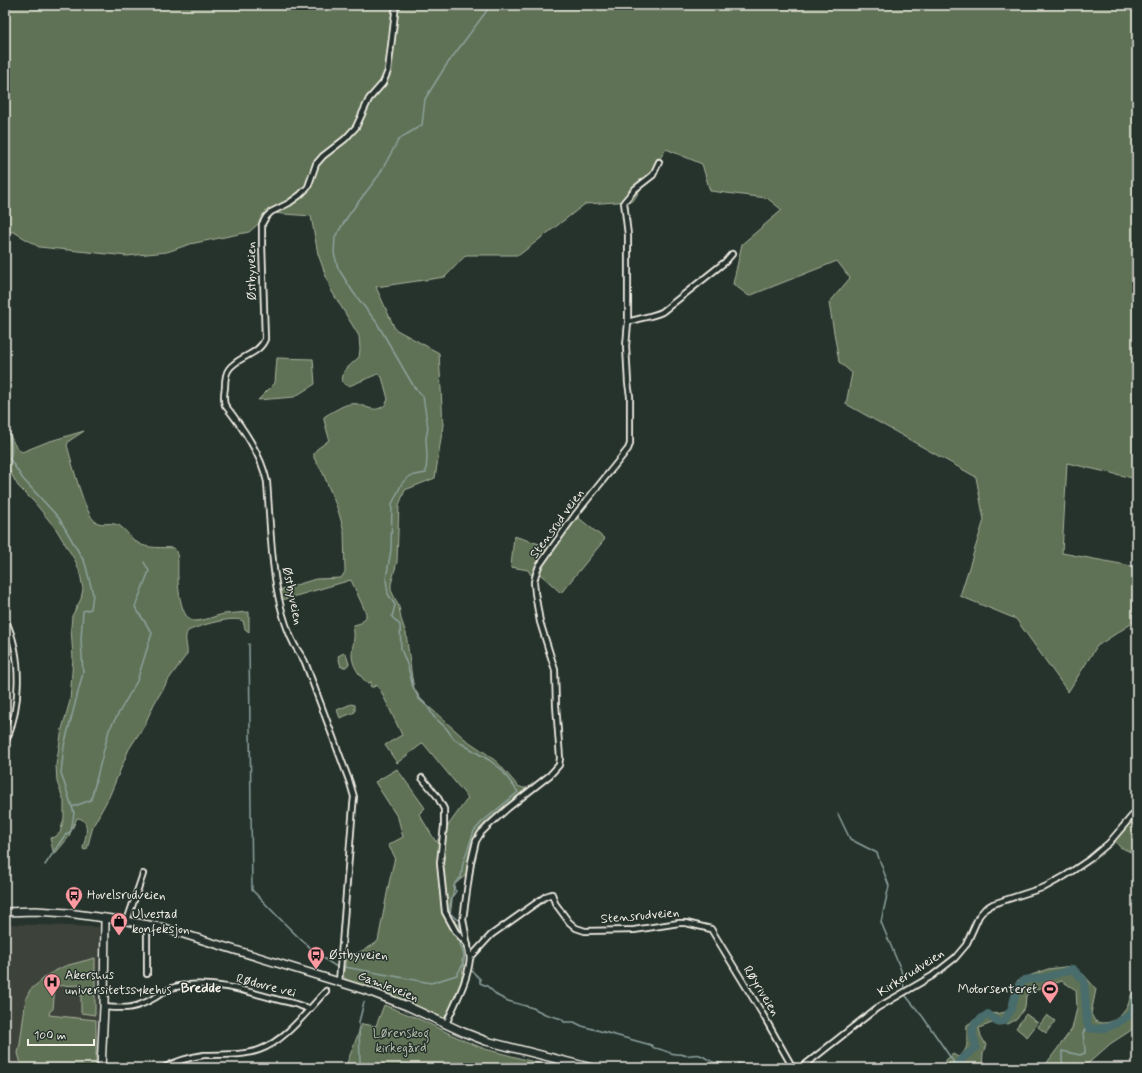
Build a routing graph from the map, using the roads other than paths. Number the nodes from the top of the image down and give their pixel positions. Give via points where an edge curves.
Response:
1 (396, 5) edge
2 (659, 162) dead end
3 (732, 254) dead end
4 (628, 322) junction
5 (5, 619) edge
6 (5, 744) edge
7 (422, 778) dead end
8 (1137, 810) edge
9 (143, 874) dead end
10 (5, 912) edge
11 (105, 918) junction
12 (127, 921) junction
13 (147, 924) junction
14 (709, 928) joint
15 (468, 945) junction
16 (470, 958) junction
17 (147, 974) dead end
18 (340, 982) junction
19 (326, 991) dead end
20 (104, 1007) junction
21 (308, 1009) junction
22 (446, 1024) junction
23 (101, 1068) edge
24 (163, 1068) edge
25 (592, 1068) edge
26 (793, 1068) edge
27 (801, 1068) edge

1 - 18 street, Østbyveien via 388,71 383,83 369,99 356,127 346,139 316,164 308,187 289,203 278,207 262,224 265,340 258,350 229,368 223,400 247,436 265,473 274,573 279,598 288,630 294,645 306,662 354,797
2 - 4 street via 653,175 624,202 628,235
3 - 4 street via 662,312
4 - 15 street, Stensrud veien via 626,346 630,444 626,453 575,515 539,566 534,582 540,622 555,670 559,765 489,825 476,841 464,919
5 - 6 street via 17,669 16,705
7 - 15 street via 444,809 440,863 445,912 456,932
8 - 27 street, Kirkerudveien via 1109,844 1090,860 1045,887 985,909 979,916 966,945 955,958 932,976 877,1008
9 - 12 street
10 - 11 main road, Gamleveien via 52,912
11 - 12 main road, Gamleveien
11 - 20 main road
12 - 13 main road, Gamleveien
13 - 17 street
13 - 18 main road, Gamleveien via 181,932
14 - 16 street, Stensrudveien via 679,923 634,930 585,931 569,922 555,903 552,894 491,935
14 - 26 street, Røyriveien via 714,932
15 - 16 street, Stensrud veien
16 - 22 street, Stensrud veien via 466,977
18 - 22 main road, Gamleveien via 407,1006
19 - 21 street
20 - 21 street, Rødovre vei via 129,1009 173,987 187,984 224,986
20 - 23 main road
21 - 24 street via 280,1039 268,1047 243,1054 187,1059
22 - 25 main road, Gamleveien via 491,1043

